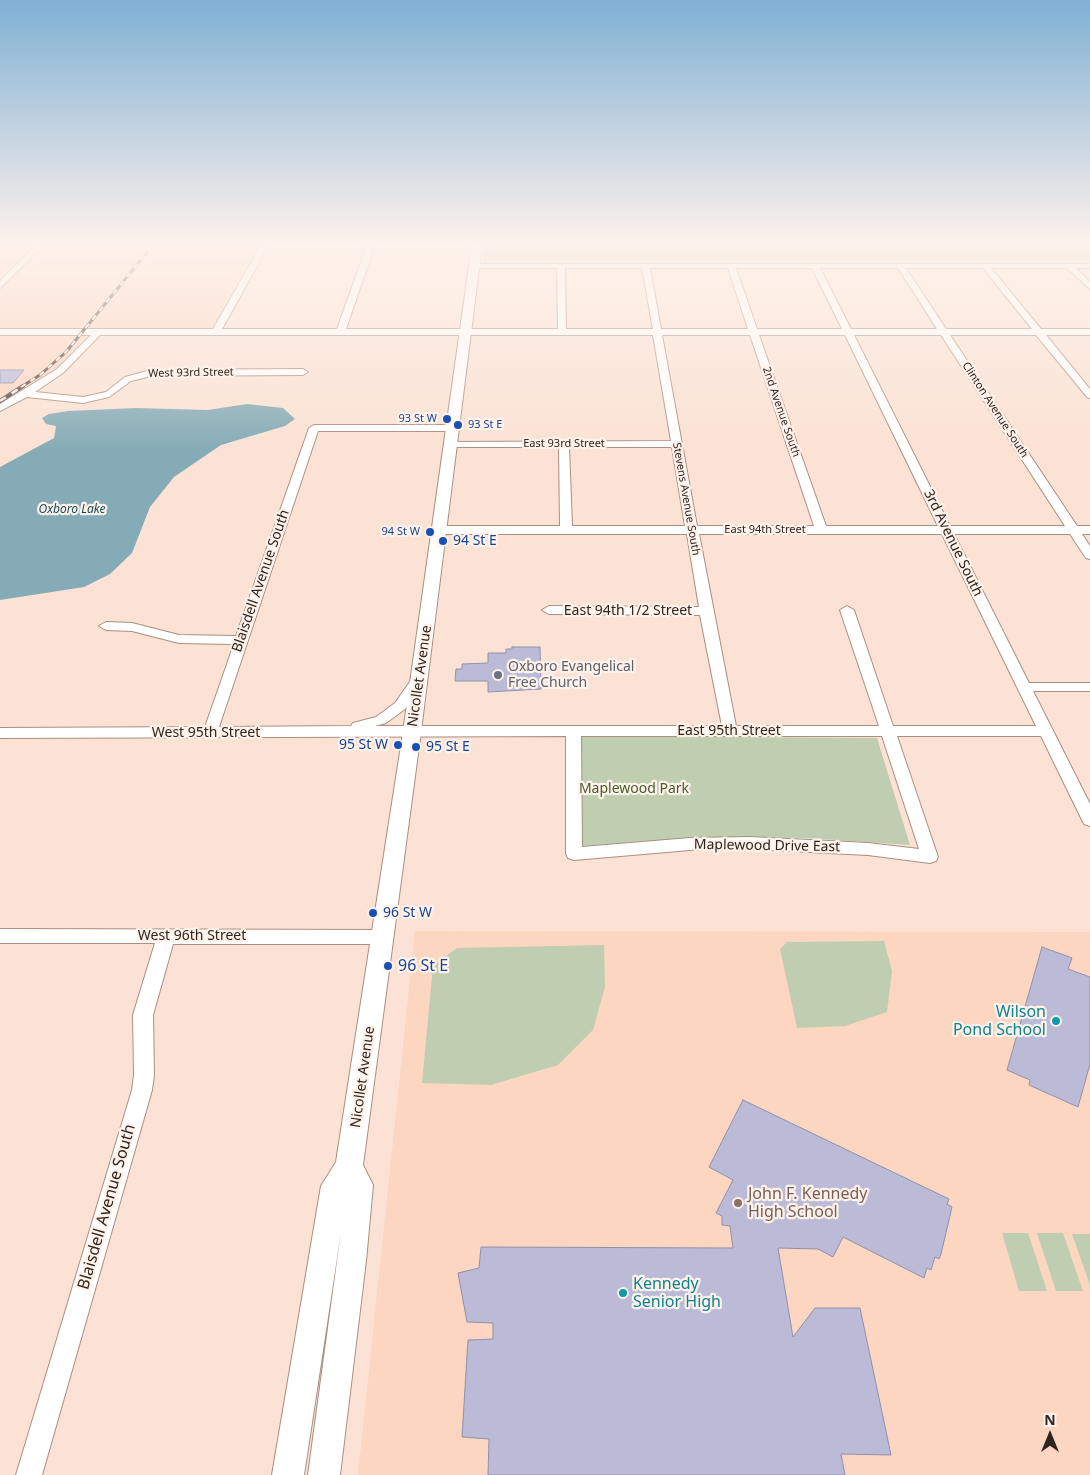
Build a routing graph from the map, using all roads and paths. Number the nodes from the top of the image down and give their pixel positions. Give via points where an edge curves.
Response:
1 (226, 314) edge
2 (347, 314) edge
3 (469, 314) edge
4 (562, 314) edge
5 (655, 314) edge
6 (748, 314) edge
7 (839, 314) edge
8 (931, 314) edge
9 (1024, 314) edge
10 (0, 332) edge
11 (98, 332) junction
12 (216, 332) junction
13 (341, 332) junction
14 (467, 332) junction
15 (562, 332) junction
16 (658, 332) junction
17 (754, 332) junction
18 (848, 332) junction
19 (943, 332) junction
20 (1039, 332) junction
21 (1090, 332) edge
22 (303, 372) dead end
23 (27, 394) junction
24 (1090, 395) edge
25 (0, 408) edge
26 (453, 428) junction
27 (451, 444) junction
28 (564, 444) junction
29 (676, 444) junction
30 (440, 530) junction
31 (566, 530) junction
32 (692, 530) junction
33 (821, 530) junction
34 (947, 530) junction
35 (1073, 530) junction
36 (1090, 530) edge
37 (1090, 555) edge
38 (549, 610) dead end
39 (847, 610) dead end
40 (706, 611) junction
41 (106, 626) dead end
42 (241, 640) junction
43 (419, 679) junction
44 (1024, 687) junction
45 (1090, 687) edge
46 (412, 731) junction
47 (574, 731) junction
48 (730, 731) junction
49 (1046, 731) junction
50 (325, 732) junction
51 (888, 732) junction
52 (0, 733) edge
53 (210, 733) junction
54 (1090, 820) edge
55 (0, 936) edge
56 (166, 936) junction
57 (384, 937) junction
58 (349, 1166) junction
59 (29, 1475) edge
60 (288, 1475) edge
61 (324, 1475) edge

1 - 12 street
2 - 13 street
3 - 14 main road, Nicollet Avenue
4 - 15 street
5 - 16 street, Stevens Avenue South
6 - 17 street, 2nd Avenue South
7 - 18 street, 3rd Avenue South
8 - 19 street, Clinton Avenue South
9 - 20 street
10 - 11 street
11 - 12 street
11 - 23 street via 76,357
12 - 13 street
13 - 14 street
14 - 15 street
14 - 26 main road, Nicollet Avenue
15 - 16 street
16 - 17 street
16 - 29 street, Stevens Avenue South
17 - 18 street
17 - 33 street, 2nd Avenue South
18 - 19 street
18 - 34 street, 3rd Avenue South
19 - 20 street
19 - 35 street, Clinton Avenue South
20 - 21 street
20 - 24 street
22 - 23 street, West 93rd Street via 152,373 128,379 102,397 83,400
23 - 25 street
26 - 27 main road, Nicollet Avenue
26 - 42 street, Blaisdell Avenue South via 314,428
27 - 28 street, East 93rd Street
27 - 30 main road, Nicollet Avenue
28 - 29 street, East 93rd Street
28 - 31 street
29 - 32 street, Stevens Avenue South
30 - 31 street, East 94th Street
30 - 43 main road, Nicollet Avenue
31 - 32 street, East 94th Street
32 - 33 street, East 94th Street
32 - 40 street, Stevens Avenue South
33 - 34 street, East 94th Street
34 - 35 street, East 94th Street
34 - 44 street, 3rd Avenue South
35 - 36 street, East 94th Street
35 - 37 street, Clinton Avenue South
38 - 40 street, East 94th 1/2 Street
39 - 51 street
40 - 48 street, Stevens Avenue South
41 - 42 street via 132,627 179,640
42 - 53 street, Blaisdell Avenue South
43 - 46 main road, Nicollet Avenue
43 - 50 street via 400,706 381,720
44 - 45 street
44 - 49 street, 3rd Avenue South
46 - 47 street, East 95th Street
46 - 50 street, West 95th Street
46 - 57 main road, Nicollet Avenue
47 - 48 street, East 95th Street
47 - 51 street, Maplewood Drive East via 574,854 750,842 860,848 930,857
48 - 51 street, East 95th Street
49 - 51 street, East 95th Street
49 - 54 street, 3rd Avenue South
50 - 53 street, West 95th Street
52 - 53 street, West 95th Street
55 - 56 street, West 96th Street
56 - 57 street, West 96th Street
56 - 59 street, Blaisdell Avenue South via 143,1015 142,1090
57 - 58 main road, Nicollet Avenue
58 - 60 main road, Nicollet Avenue via 335,1186
58 - 61 main road via 359,1185

